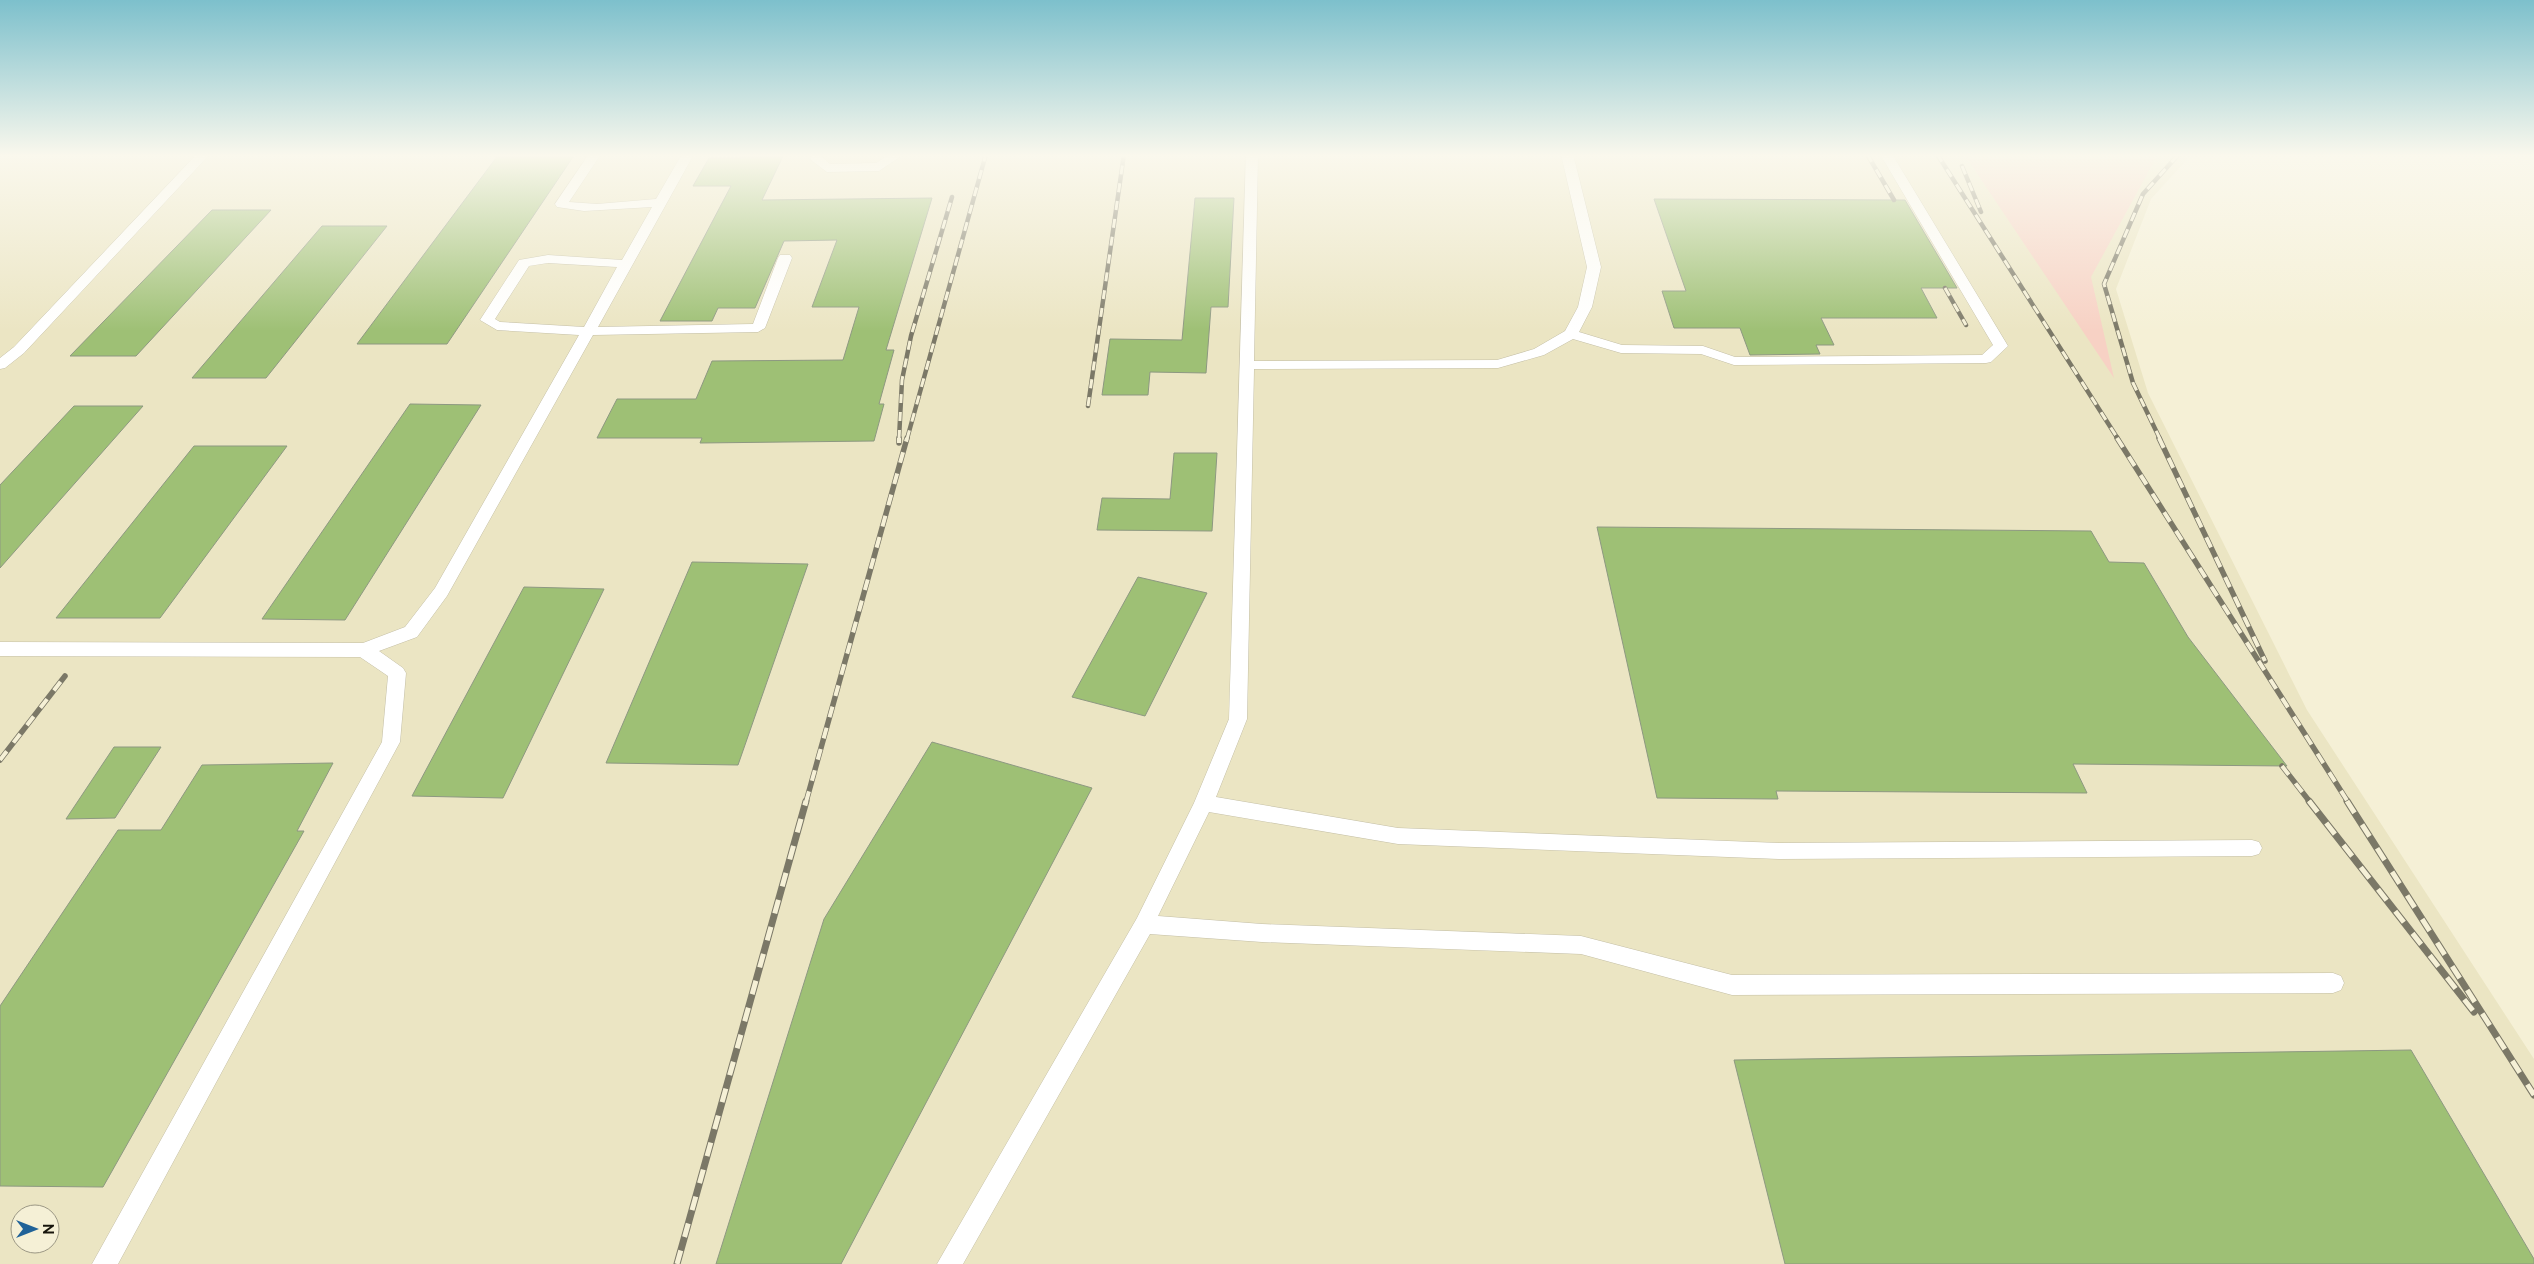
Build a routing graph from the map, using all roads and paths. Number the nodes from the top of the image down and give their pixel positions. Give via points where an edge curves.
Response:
1 (148, 213) edge
2 (655, 213) edge
3 (1251, 213) edge
4 (1581, 213) edge
5 (1921, 213) edge
6 (785, 258) dead end
7 (626, 264) junction
8 (589, 330) junction
9 (1571, 334) junction
10 (0, 365) edge
11 (1248, 365) junction
12 (0, 649) edge
13 (364, 650) junction
14 (1204, 803) junction
15 (2252, 848) dead end
16 (1144, 924) junction
17 (2332, 983) dead end
18 (104, 1264) edge
19 (949, 1264) edge

1 - 10 lane via 19,350
2 - 7 lane
3 - 11 lane
4 - 9 lane via 1594,268 1585,307
5 - 9 lane via 2001,346 1986,359 1734,361 1703,350 1621,349
6 - 8 lane via 758,328
7 - 8 lane
7 - 8 lane via 548,259 524,263 487,320 497,326
8 - 13 lane via 441,592 411,632
9 - 11 lane via 1539,352 1498,364
11 - 14 lane via 1238,719
12 - 13 lane
13 - 18 lane via 397,673 391,742
14 - 15 lane via 1398,836 1779,851
14 - 16 lane
16 - 17 lane via 1262,933 1581,945 1732,985
16 - 19 lane

